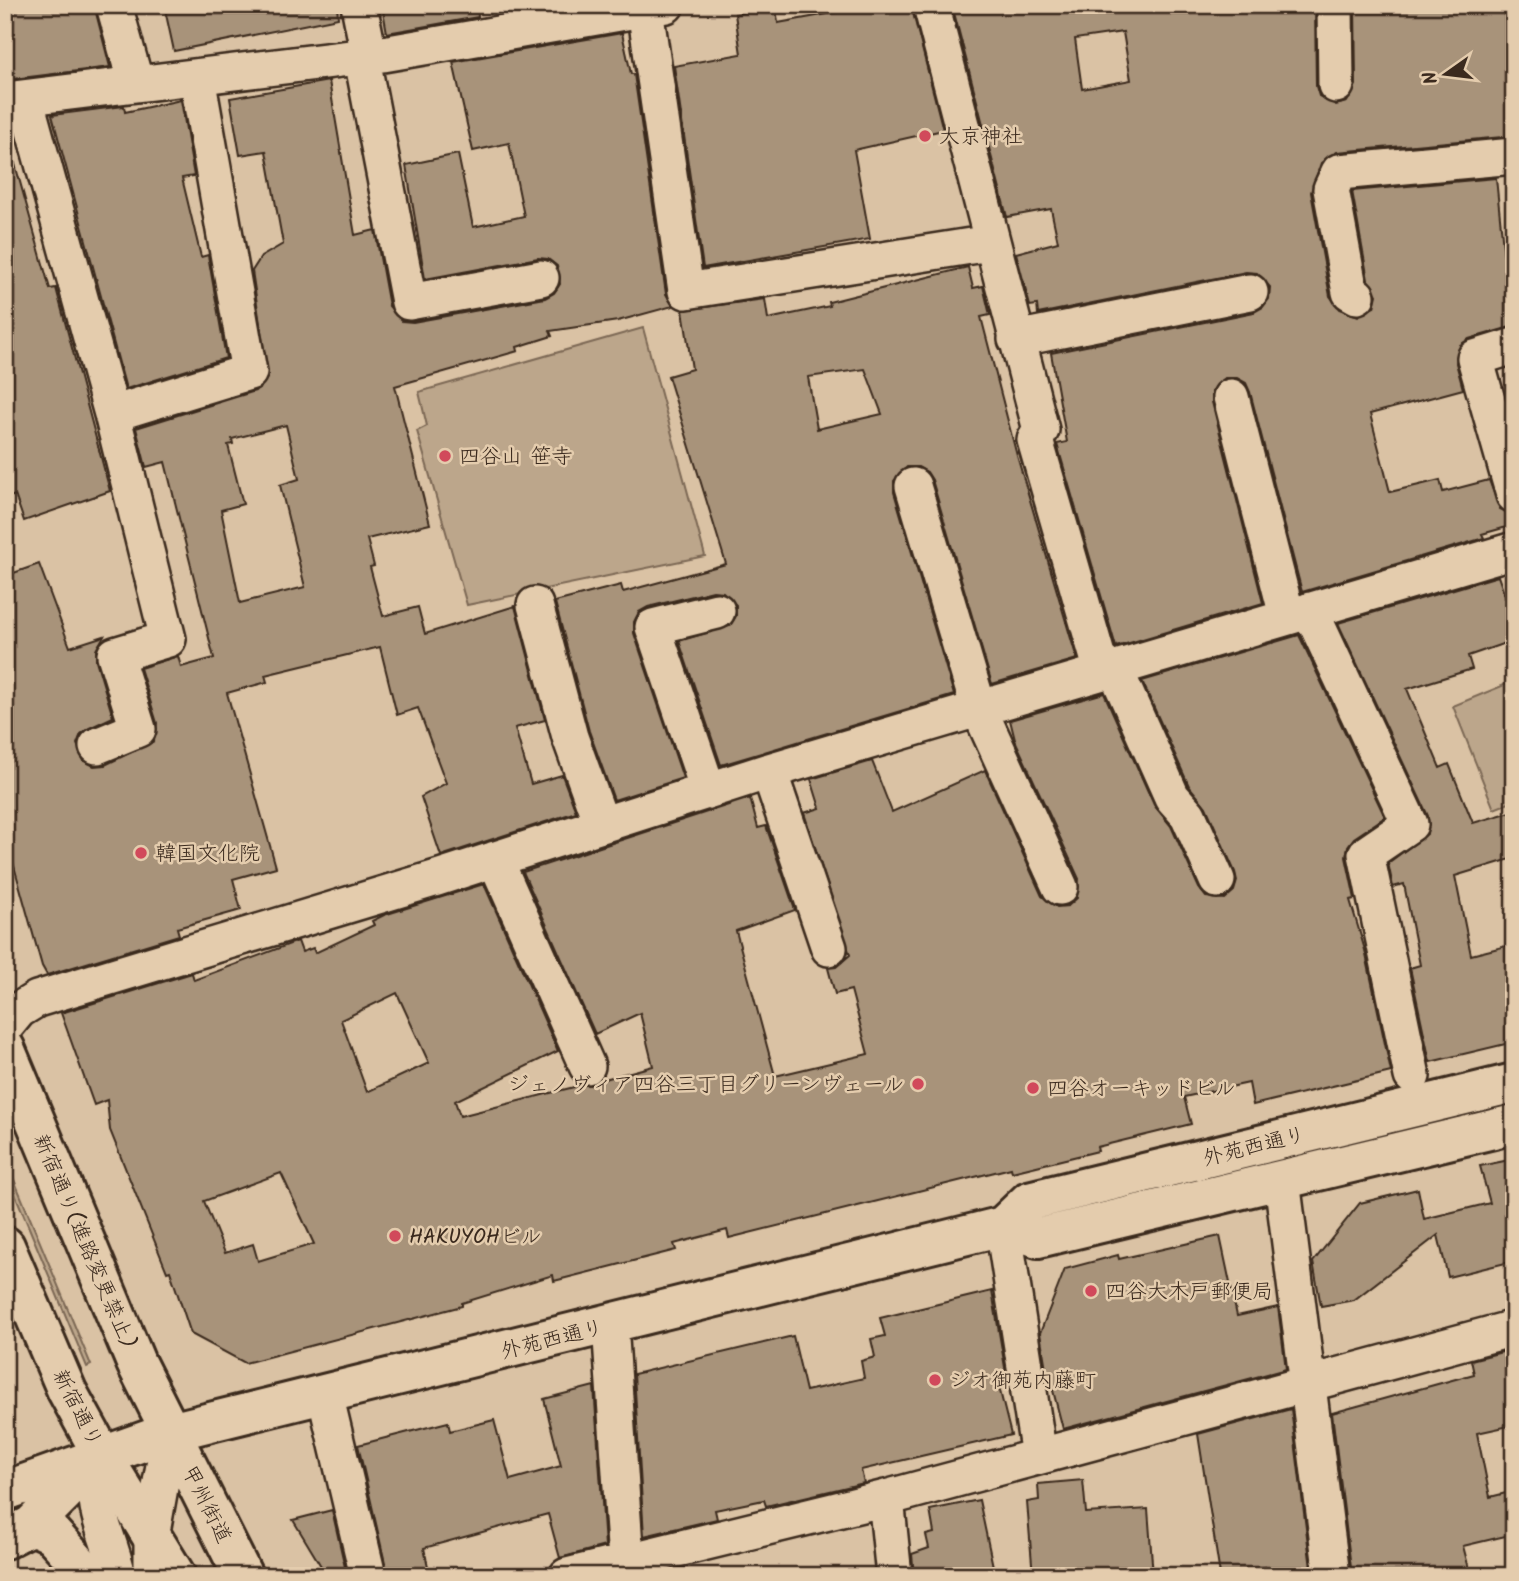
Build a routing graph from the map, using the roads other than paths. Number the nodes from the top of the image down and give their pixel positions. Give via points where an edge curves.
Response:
1 (114, 5) edge
2 (359, 5) edge
3 (931, 5) edge
4 (1335, 5) edge
5 (656, 7) edge
6 (369, 55) junction
7 (197, 77) junction
8 (136, 85) junction
9 (1336, 85) dead end
10 (15, 99) edge
11 (1514, 156) edge
12 (990, 243) junction
13 (541, 278) dead end
14 (1250, 292) dead end
15 (1357, 296) dead end
16 (1016, 339) junction
17 (1514, 346) edge
18 (1231, 397) dead end
19 (112, 414) junction
20 (914, 486) dead end
21 (1514, 495) edge
22 (1514, 550) edge
23 (535, 605) dead end
24 (717, 611) dead end
25 (1298, 613) junction
26 (1109, 670) junction
27 (979, 709) junction
28 (97, 746) dead end
29 (769, 771) junction
30 (708, 790) junction
31 (601, 823) junction
32 (495, 859) junction
33 (1217, 880) dead end
34 (1060, 887) dead end
35 (829, 948) dead end
36 (5, 1027) edge
37 (5, 1048) edge
38 (587, 1066) dead end
39 (1412, 1076) dead end
40 (1514, 1083) edge
41 (1514, 1124) edge
42 (1282, 1180) junction
43 (1003, 1226) junction
44 (5, 1246) edge
45 (610, 1324) junction
46 (1514, 1328) edge
47 (1310, 1381) junction
48 (326, 1394) junction
49 (170, 1432) junction
50 (102, 1455) junction
51 (1039, 1456) junction
52 (5, 1491) edge
53 (886, 1498) junction
54 (18, 1532) edge
55 (152, 1532) junction
56 (627, 1569) edge
57 (90, 1576) edge
58 (118, 1576) edge
59 (152, 1576) edge
60 (176, 1576) edge
61 (243, 1576) edge
62 (368, 1576) edge
63 (566, 1576) edge
64 (894, 1576) edge
65 (1332, 1576) edge

1 - 8 street
2 - 6 street
3 - 12 street
4 - 9 street
5 - 6 street
5 - 12 street via 686,291
6 - 7 street
6 - 13 street via 364,69 408,302
7 - 8 street
7 - 19 street via 249,372
8 - 10 street
10 - 19 street
11 - 15 street via 1339,172 1331,189 1350,292
12 - 16 street
14 - 16 street
16 - 26 street via 1041,430 1035,440
17 - 21 street via 1475,358
18 - 25 street
19 - 28 street via 168,639 115,655 138,729
20 - 27 street
22 - 25 street
23 - 31 street via 570,737
24 - 30 street via 653,627
25 - 26 street
25 - 39 street via 1410,824 1366,854
26 - 27 street
26 - 33 street via 1172,797 1188,815
27 - 29 street
27 - 34 street
29 - 30 street
29 - 35 street
30 - 31 street
31 - 32 street
32 - 36 street via 37,999 19,1010
32 - 38 street
37 - 49 main road, 新宿通り(進路変更禁止) via 136,1363
40 - 43 main road, 外苑西通り via 1030,1201
41 - 42 main road, 外苑西通り
42 - 43 main road, 外苑西通り via 1038,1238
42 - 47 street
43 - 45 main road, 外苑西通り
43 - 51 street
44 - 50 main road, 新宿通り via 67,1391
45 - 48 main road, 外苑西通り
45 - 56 street
46 - 47 street
47 - 51 street
47 - 65 street
48 - 49 main road, 外苑西通り
48 - 62 street
49 - 50 main road, 外苑西通り
49 - 55 street
49 - 61 main road, 甲州街道
50 - 52 main road, 外苑西通り
50 - 54 main road, 外苑西通り
50 - 55 main road
50 - 58 street, 新宿通り via 95,1493 97,1512
51 - 53 street
53 - 56 street
53 - 64 street
54 - 57 main road via 52,1534
55 - 59 street
55 - 60 main road
56 - 63 street

